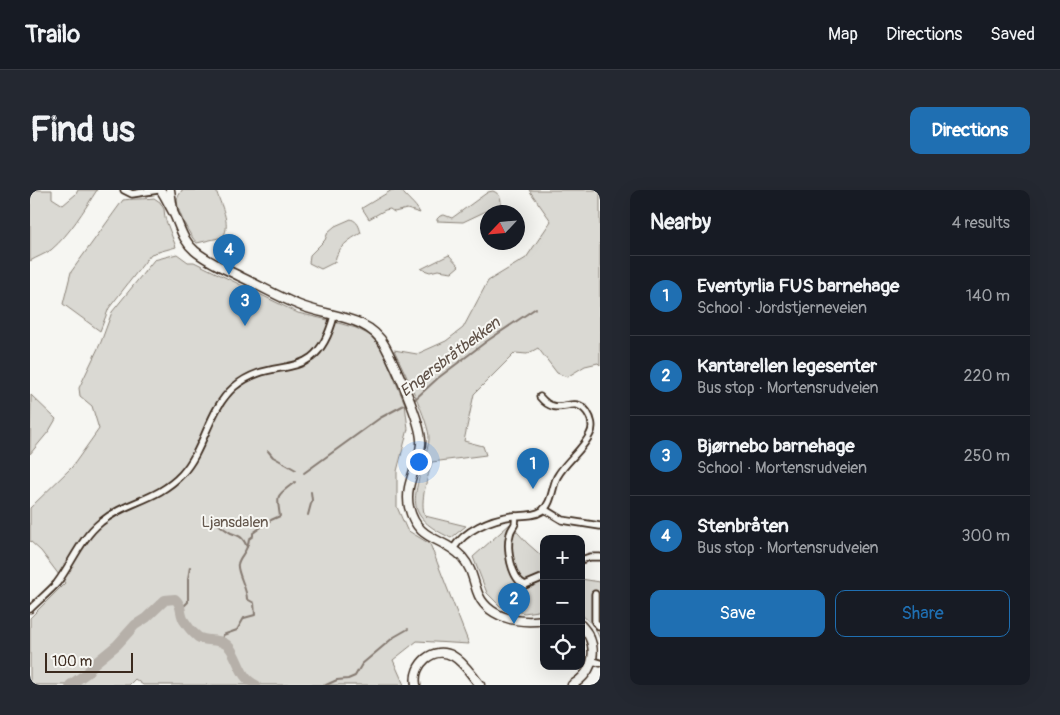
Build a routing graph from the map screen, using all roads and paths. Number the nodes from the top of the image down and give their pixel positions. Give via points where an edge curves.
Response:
1 (163, 190) edge
2 (125, 191) edge
3 (138, 191) edge
4 (334, 316) junction
5 (540, 397) dead end
6 (544, 509) junction
7 (515, 516) junction
8 (600, 526) edge
9 (453, 549) junction
10 (600, 557) edge
11 (585, 559) edge
12 (540, 579) edge
13 (595, 594) dead end
14 (30, 609) edge
15 (540, 621) edge
16 (600, 627) edge
17 (585, 630) edge
18 (596, 662) edge
19 (416, 685) edge
20 (480, 685) edge
21 (572, 685) edge

1 - 3 street
1 - 4 street via 185,240 201,255 293,303
2 - 3 street via 130,194
4 - 9 street via 371,329 389,353 421,434 419,456 408,487 413,518 422,531
4 - 14 street via 326,341 313,357 296,366 250,377 231,391 182,474 150,498 118,510 96,526 56,583
5 - 6 street via 550,406 581,407 588,413 592,426 588,438 557,478
6 - 7 street via 535,514
6 - 8 street via 562,520
7 - 9 street via 484,524
7 - 12 street via 509,557 519,581 525,585
9 - 15 street via 468,564 479,597 488,609 518,622
10 - 11 street
13 - 16 street via 595,619
17 - 18 street via 593,643
18 - 21 street
19 - 20 street via 416,673 422,661 433,654 444,653 459,660

